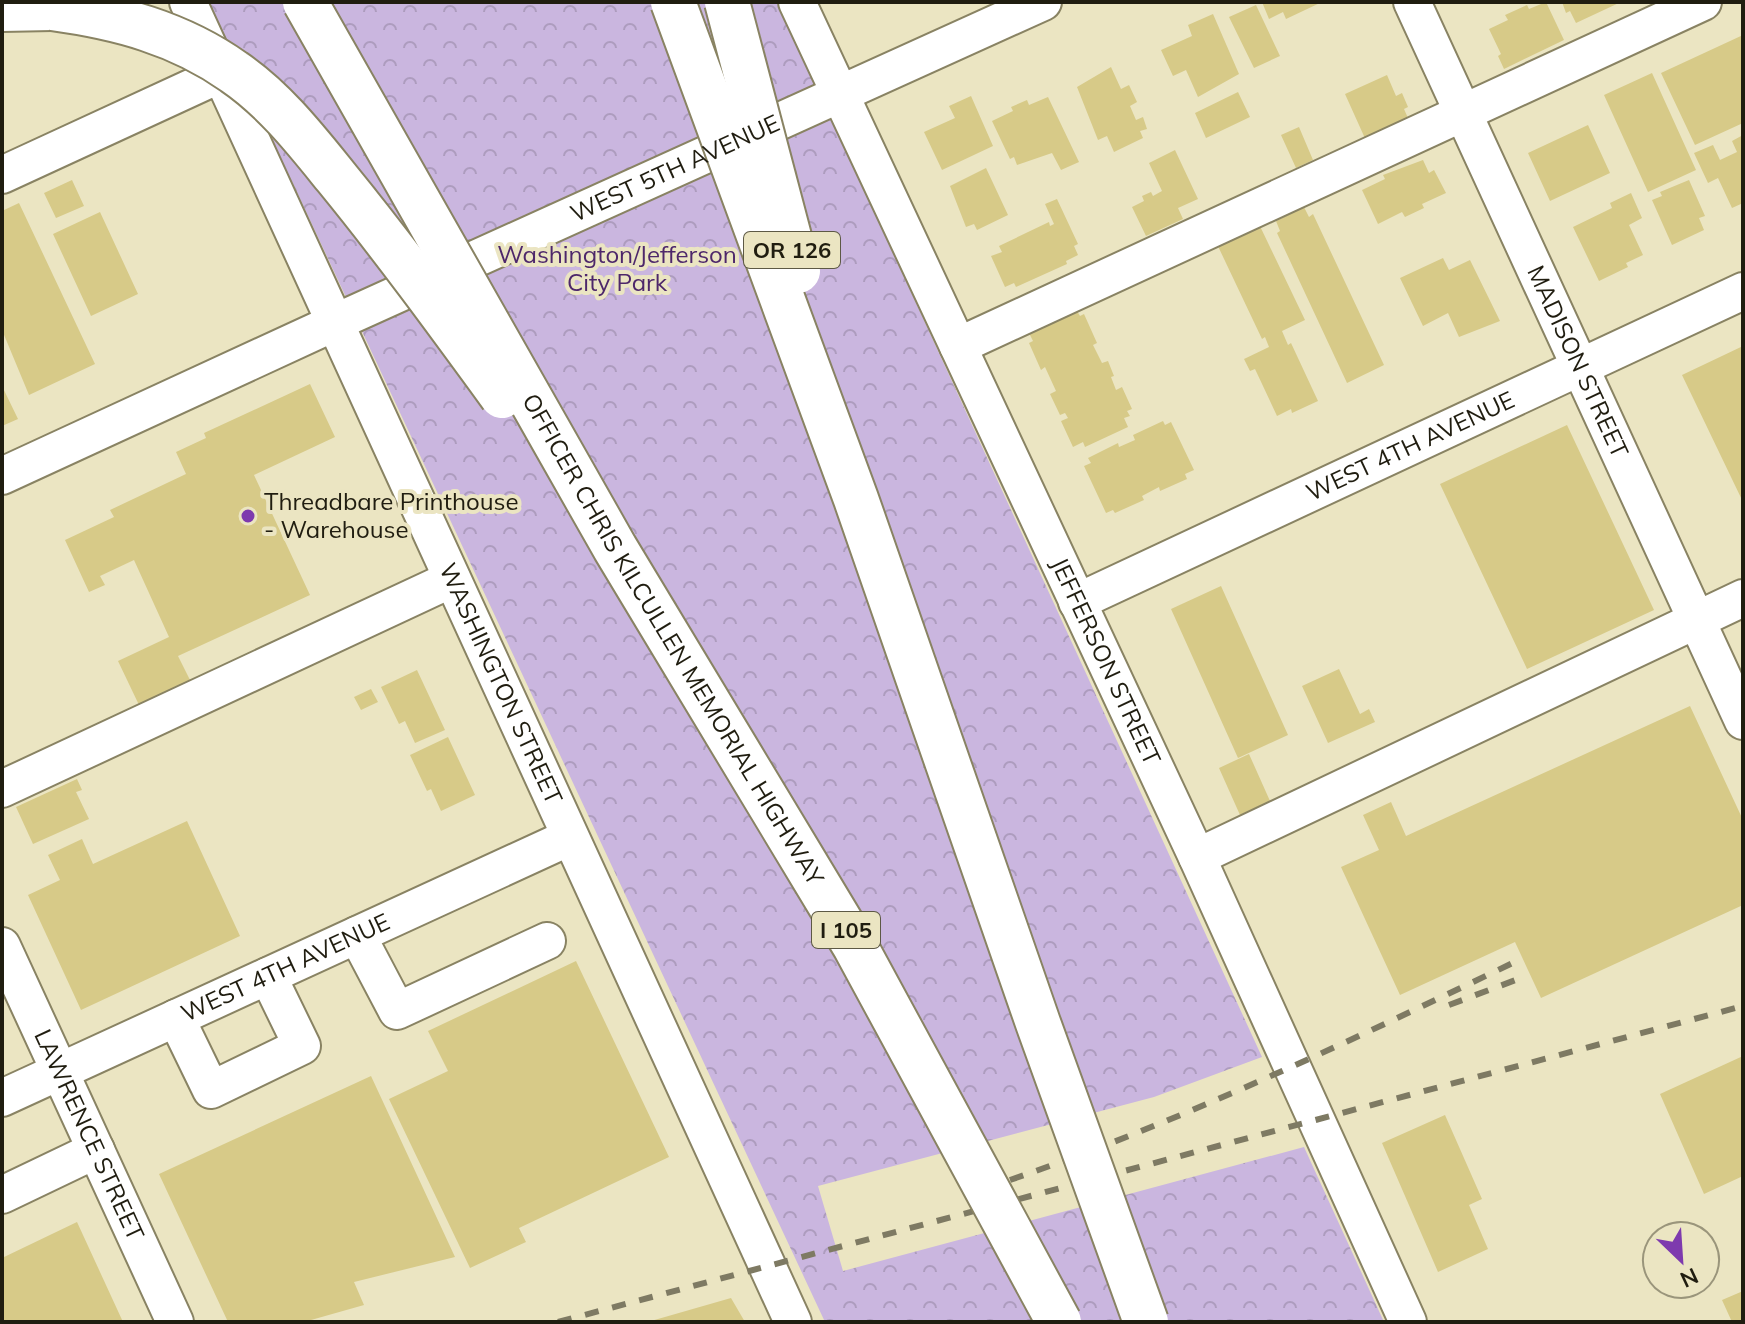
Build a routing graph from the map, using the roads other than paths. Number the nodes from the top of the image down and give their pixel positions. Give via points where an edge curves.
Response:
1 (188, 2) edge
2 (305, 2) edge
3 (673, 2) edge
4 (727, 2) edge
5 (797, 2) edge
6 (1043, 2) edge
7 (1412, 2) edge
8 (1703, 2) edge
9 (2, 9) edge
10 (221, 74) junction
11 (840, 96) junction
12 (1463, 113) junction
13 (2, 175) edge
14 (1743, 291) edge
15 (336, 322) junction
16 (958, 346) junction
17 (1580, 367) junction
18 (2, 476) edge
19 (856, 499) junction
20 (615, 548) junction
21 (452, 579) junction
22 (1743, 598) edge
23 (1077, 602) junction
24 (1696, 620) junction
25 (1743, 721) edge
26 (2, 789) edge
27 (570, 837) junction
28 (1197, 857) junction
29 (357, 935) junction
30 (547, 941) dead end
31 (2, 946) edge
32 (268, 976) junction
33 (176, 1018) junction
34 (60, 1071) junction
35 (2, 1098) edge
36 (96, 1150) junction
37 (2, 1195) edge
38 (175, 1322) edge
39 (793, 1322) edge
40 (1059, 1322) edge
41 (1146, 1322) edge
42 (1408, 1322) edge

1 - 10 street, WASHINGTON STREET
2 - 20 highway, OFFICER CHRIS KILCULLEN MEMORIAL HIGHWAY / I 105, bridge
3 - 19 highway, bridge
4 - 19 highway, OR 126, bridge
5 - 11 street, JEFFERSON STREET
6 - 11 street, WEST 5TH AVENUE
7 - 12 street, MADISON STREET
8 - 12 street
9 - 20 highway, bridge via 52,8 138,24 175,38 261,93 373,222
10 - 13 street
10 - 15 street, WASHINGTON STREET
11 - 15 street, WEST 5TH AVENUE
11 - 16 street, JEFFERSON STREET
12 - 16 street
12 - 17 street, MADISON STREET
14 - 17 street, WEST 4TH AVENUE
15 - 18 street, WEST 5TH AVENUE
15 - 21 street, WASHINGTON STREET
16 - 23 street, JEFFERSON STREET
17 - 23 street, WEST 4TH AVENUE
17 - 24 street, MADISON STREET
19 - 41 highway, bridge
20 - 40 highway, OFFICER CHRIS KILCULLEN MEMORIAL HIGHWAY / I 105, bridge via 855,946
21 - 26 street
21 - 27 street, WASHINGTON STREET
22 - 24 street
23 - 28 street, JEFFERSON STREET
24 - 25 street, MADISON STREET
24 - 28 street
27 - 29 street, WEST 4TH AVENUE
27 - 39 street, WASHINGTON STREET
28 - 42 street, JEFFERSON STREET
29 - 30 street via 397,1011
29 - 32 street, WEST 4TH AVENUE
31 - 34 street, LAWRENCE STREET
32 - 33 street, WEST 4TH AVENUE
32 - 33 street via 302,1046 211,1090
33 - 34 street, WEST 4TH AVENUE
34 - 35 street, WEST 4TH AVENUE
34 - 36 street, LAWRENCE STREET
36 - 37 street
36 - 38 street, LAWRENCE STREET

